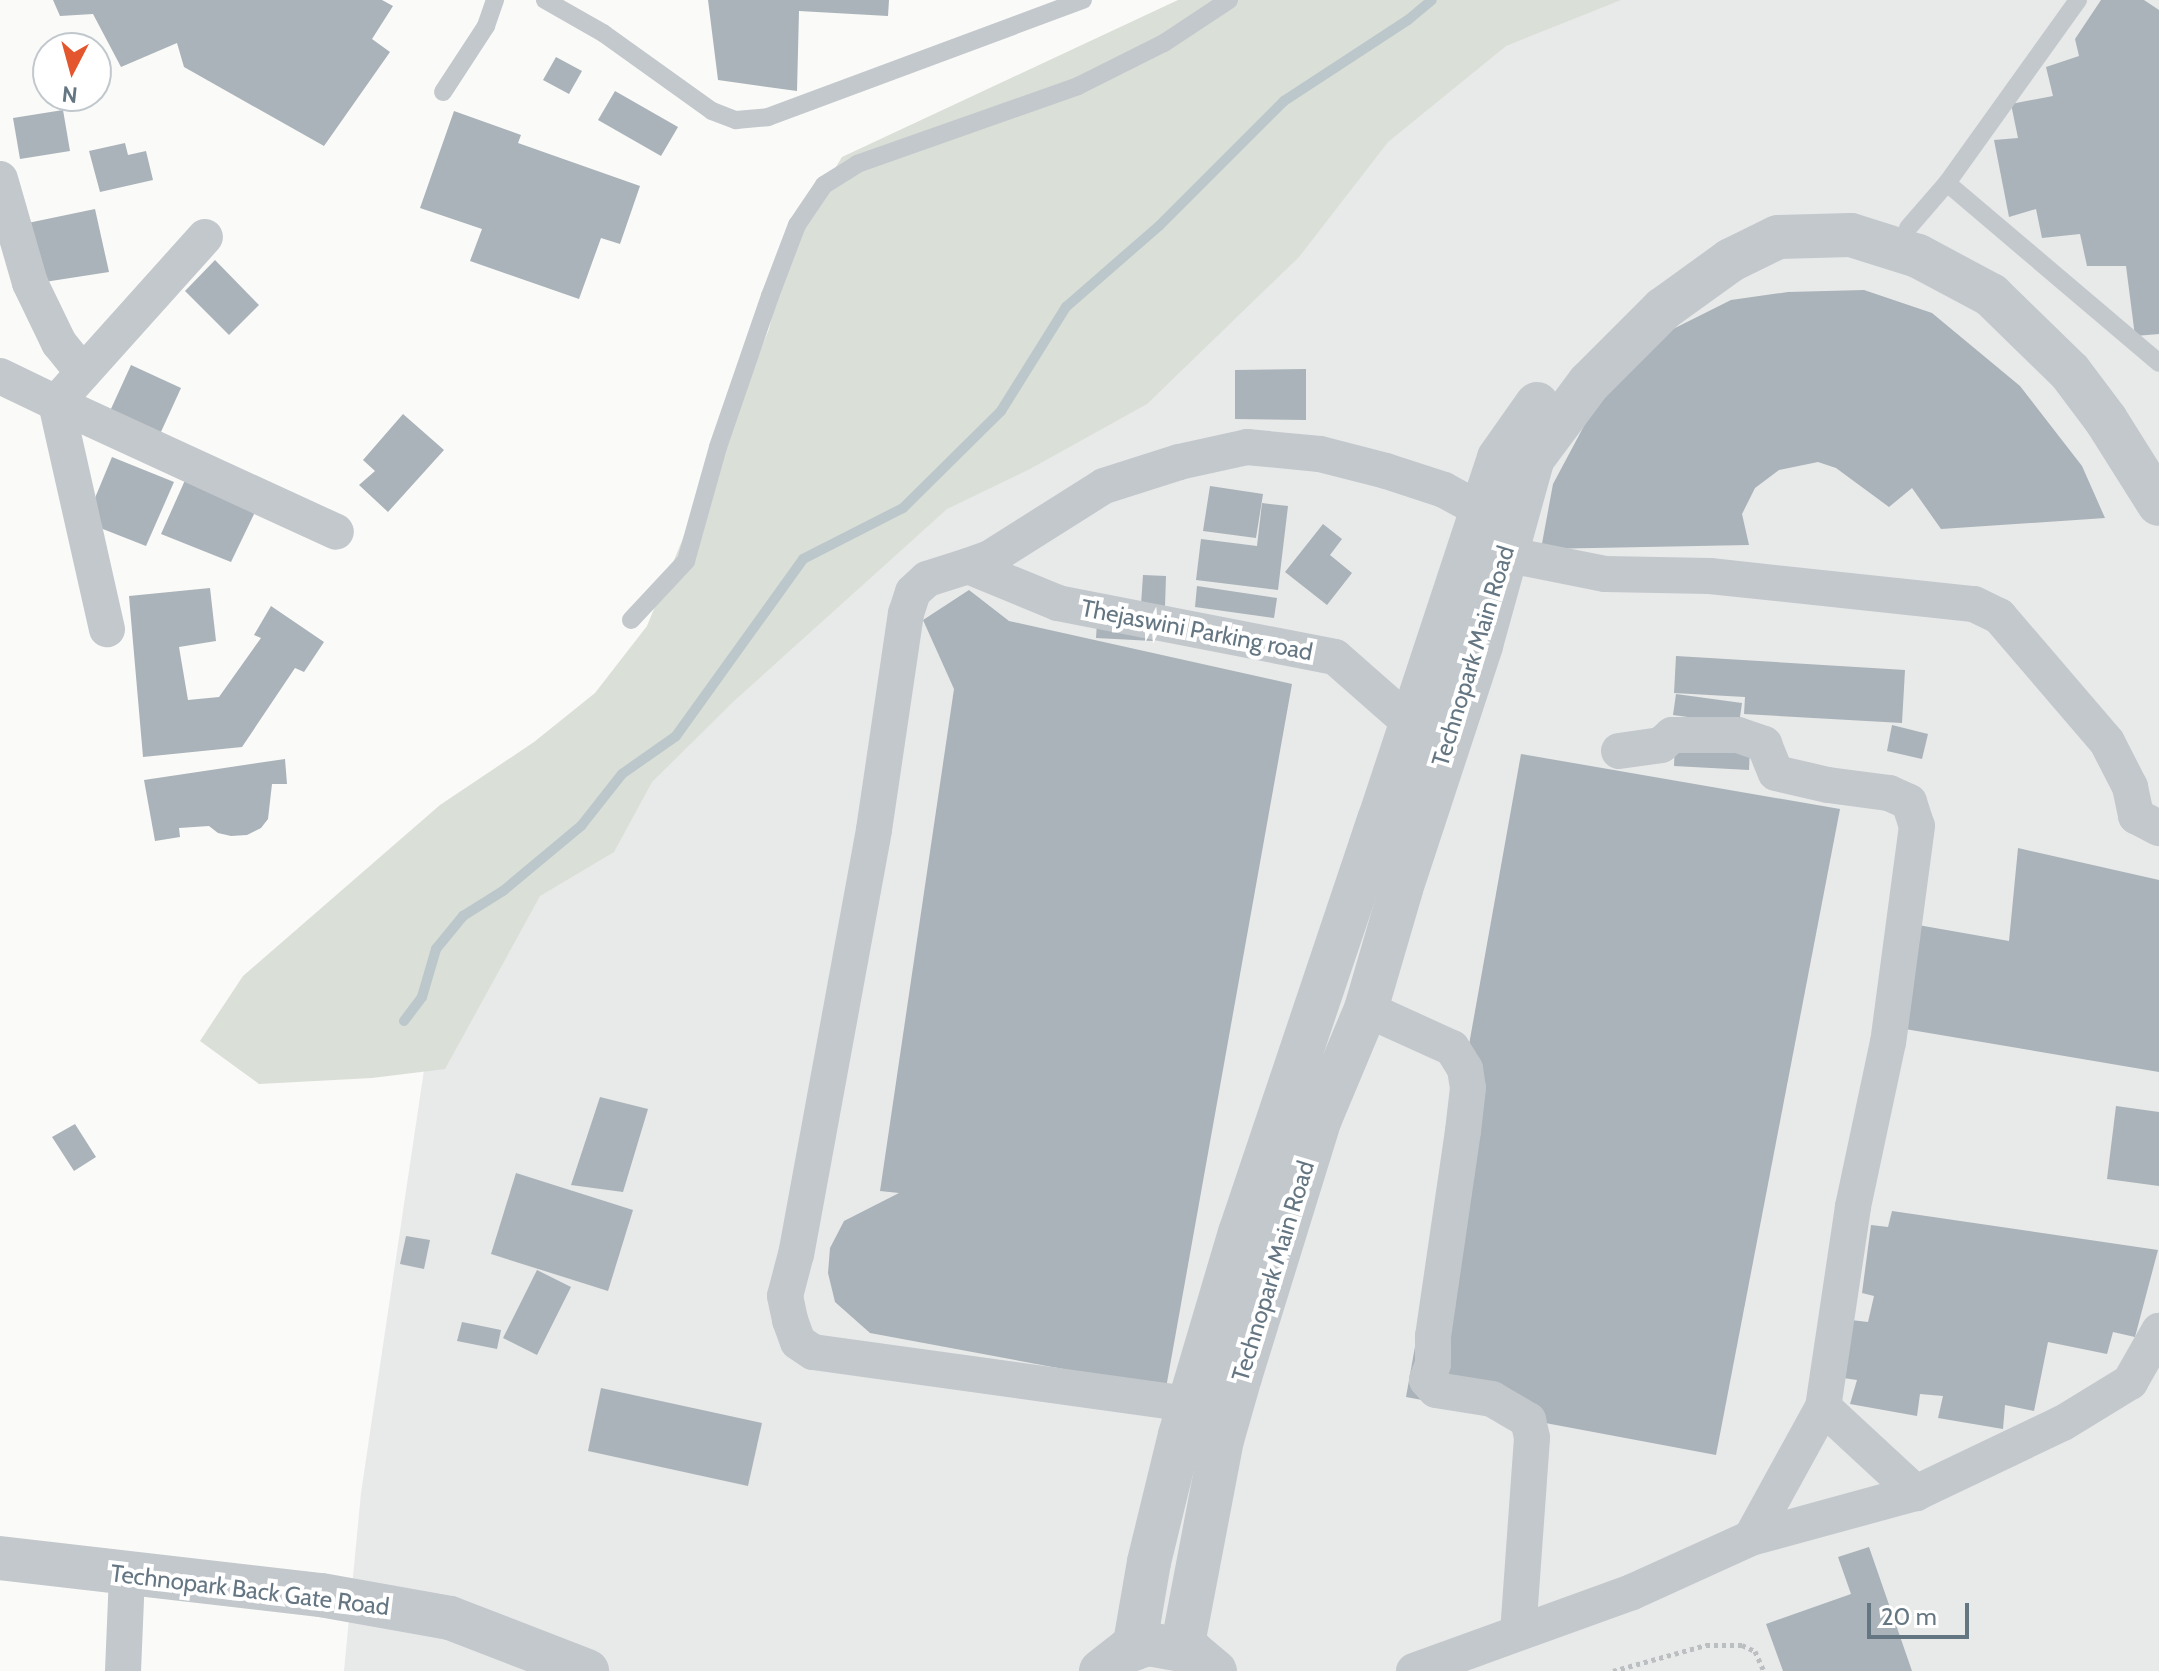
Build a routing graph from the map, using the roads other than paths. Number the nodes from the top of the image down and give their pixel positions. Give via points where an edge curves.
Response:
1 (545, 0) edge
2 (1083, 0) edge
3 (1229, 0) edge
4 (2078, 0) edge
5 (497, 3) edge
6 (443, 92) dead end
7 (0, 179) edge
8 (1947, 183) junction
9 (1908, 228) junction
10 (205, 237) dead end
11 (2159, 363) edge
12 (83, 373) junction
13 (0, 376) edge
14 (56, 403) junction
15 (1499, 458) junction
16 (2159, 467) edge
17 (2159, 504) edge
18 (1481, 510) junction
19 (336, 532) dead end
20 (1504, 554) junction
21 (968, 566) junction
22 (631, 620) dead end
23 (107, 629) dead end
24 (1409, 722) junction
25 (1619, 751) dead end
26 (2159, 828) edge
27 (1370, 848) junction
28 (1366, 1009) junction
29 (2159, 1331) edge
30 (1823, 1407) junction
31 (1180, 1435) junction
32 (1916, 1493) junction
33 (1751, 1538) junction
34 (0, 1558) edge
35 (127, 1575) junction
36 (1518, 1632) junction
37 (1118, 1660) edge
38 (1198, 1660) edge
39 (123, 1671) edge
40 (587, 1671) edge
41 (1414, 1671) edge

1 - 2 lane via 603,33 712,111 736,120 768,117
3 - 22 lane via 1164,43 1078,86 857,164 824,185 797,225 770,296 686,561
4 - 8 lane
5 - 6 lane
7 - 12 street via 30,283 45,317
8 - 9 lane
8 - 11 lane
9 - 15 street, Technopark Main Road via 1798,211 1732,235 1650,288 1556,377
9 - 16 street, Technopark Main Road via 2037,307 2091,364
10 - 12 street
12 - 14 street
13 - 14 street
14 - 19 street
14 - 23 street
15 - 18 street, Technopark Main Road
15 - 27 street, Technopark Main Road
17 - 20 street, Technopark Main Road via 2070,372 1991,295 1951,271 1875,240 1851,235 1778,237 1731,260 1663,309 1589,383 1533,458
18 - 21 street via 1444,490 1386,471 1320,454 1247,447 1104,486 990,558
18 - 24 street, Technopark Main Road
20 - 26 street via 1605,574 1710,576 1974,604 1999,616 2107,742 2130,787 2136,816
20 - 28 street, Technopark Main Road via 1481,645
21 - 24 street, Thejaswini Parking road via 1058,603 1335,657
21 - 31 street via 927,579 913,592 906,613 876,816 785,1296 790,1320 798,1342 813,1352 1182,1403
24 - 27 street, Technopark Main Road
25 - 30 street via 1661,745 1672,735 1738,735 1764,744 1776,773 1889,793 1909,802 1917,826 1888,1042 1853,1207
27 - 31 street, Technopark Main Road via 1240,1233
28 - 36 street via 1452,1048 1465,1069 1463,1131 1427,1380 1436,1390 1492,1399 1528,1420 1532,1438
28 - 38 street, Technopark Main Road via 1320,1119 1222,1440
29 - 32 street via 2130,1382 2063,1423
30 - 32 street
30 - 33 street
31 - 37 street, Technopark Main Road
32 - 33 street
33 - 36 street via 1632,1592
34 - 35 street, Technopark Back Gate Road
35 - 39 street
35 - 40 street, Technopark Back Gate Road via 321,1595 450,1618
36 - 41 street
37 - 38 street, Technopark Main Road via 1149,1644

